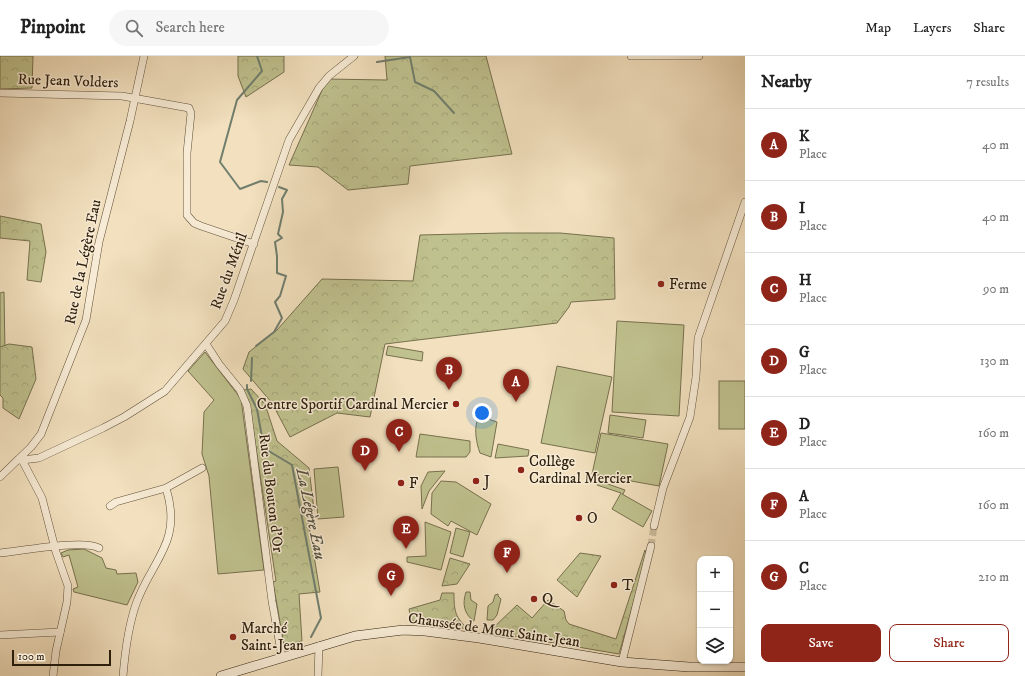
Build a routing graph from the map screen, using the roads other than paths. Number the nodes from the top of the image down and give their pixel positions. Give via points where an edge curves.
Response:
1 (144, 56) edge
2 (354, 56) edge
3 (631, 56) edge
4 (699, 56) edge
5 (0, 93) edge
6 (135, 98) junction
7 (745, 202) edge
8 (254, 244) junction
9 (206, 344) junction
10 (20, 460) junction
11 (202, 468) dead end
12 (0, 477) edge
13 (166, 488) junction
14 (110, 506) dead end
15 (654, 526) tunnel mouth
16 (651, 546) tunnel mouth
17 (55, 547) junction
18 (99, 548) dead end
19 (0, 553) edge
20 (60, 632) junction
21 (0, 635) edge
22 (319, 646) junction
23 (282, 657) junction
24 (622, 662) junction
25 (745, 667) edge
26 (53, 676) edge
27 (123, 676) edge
28 (221, 676) edge
29 (318, 676) edge

1 - 6 street, Rue de la Légère Eau
2 - 8 street, Rue du Ménil via 329,76 303,113 282,158
3 - 4 street
5 - 6 street, Rue Jean Volders via 86,94
6 - 8 street, Rue Jean Volders via 189,108 191,113 187,153 187,215 194,223
6 - 10 street, Rue de la Légère Eau via 99,242 86,320 41,434
7 - 15 street via 698,338 690,417 663,488
8 - 9 street, Rue du Ménil via 230,311
9 - 10 street, Rue du Ménil via 165,391 124,417 39,458
9 - 23 street, Rue du Bouton d'Or via 240,390 246,406
10 - 12 street
10 - 17 street via 42,498
11 - 13 street
13 - 14 street
13 - 27 street via 170,508 169,537 163,554 136,603 126,644
16 - 24 street
17 - 18 street via 86,544
17 - 19 street
17 - 20 street via 68,590
20 - 21 street
20 - 26 street
22 - 23 main road, Chaussée de Mont Saint-Jean
22 - 24 main road, Chaussée de Mont Saint-Jean via 380,632 425,631
22 - 29 street
23 - 28 main road, Chaussée de Mont Saint-Jean
24 - 25 main road, Chaussée de Mont Saint-Jean via 683,667

